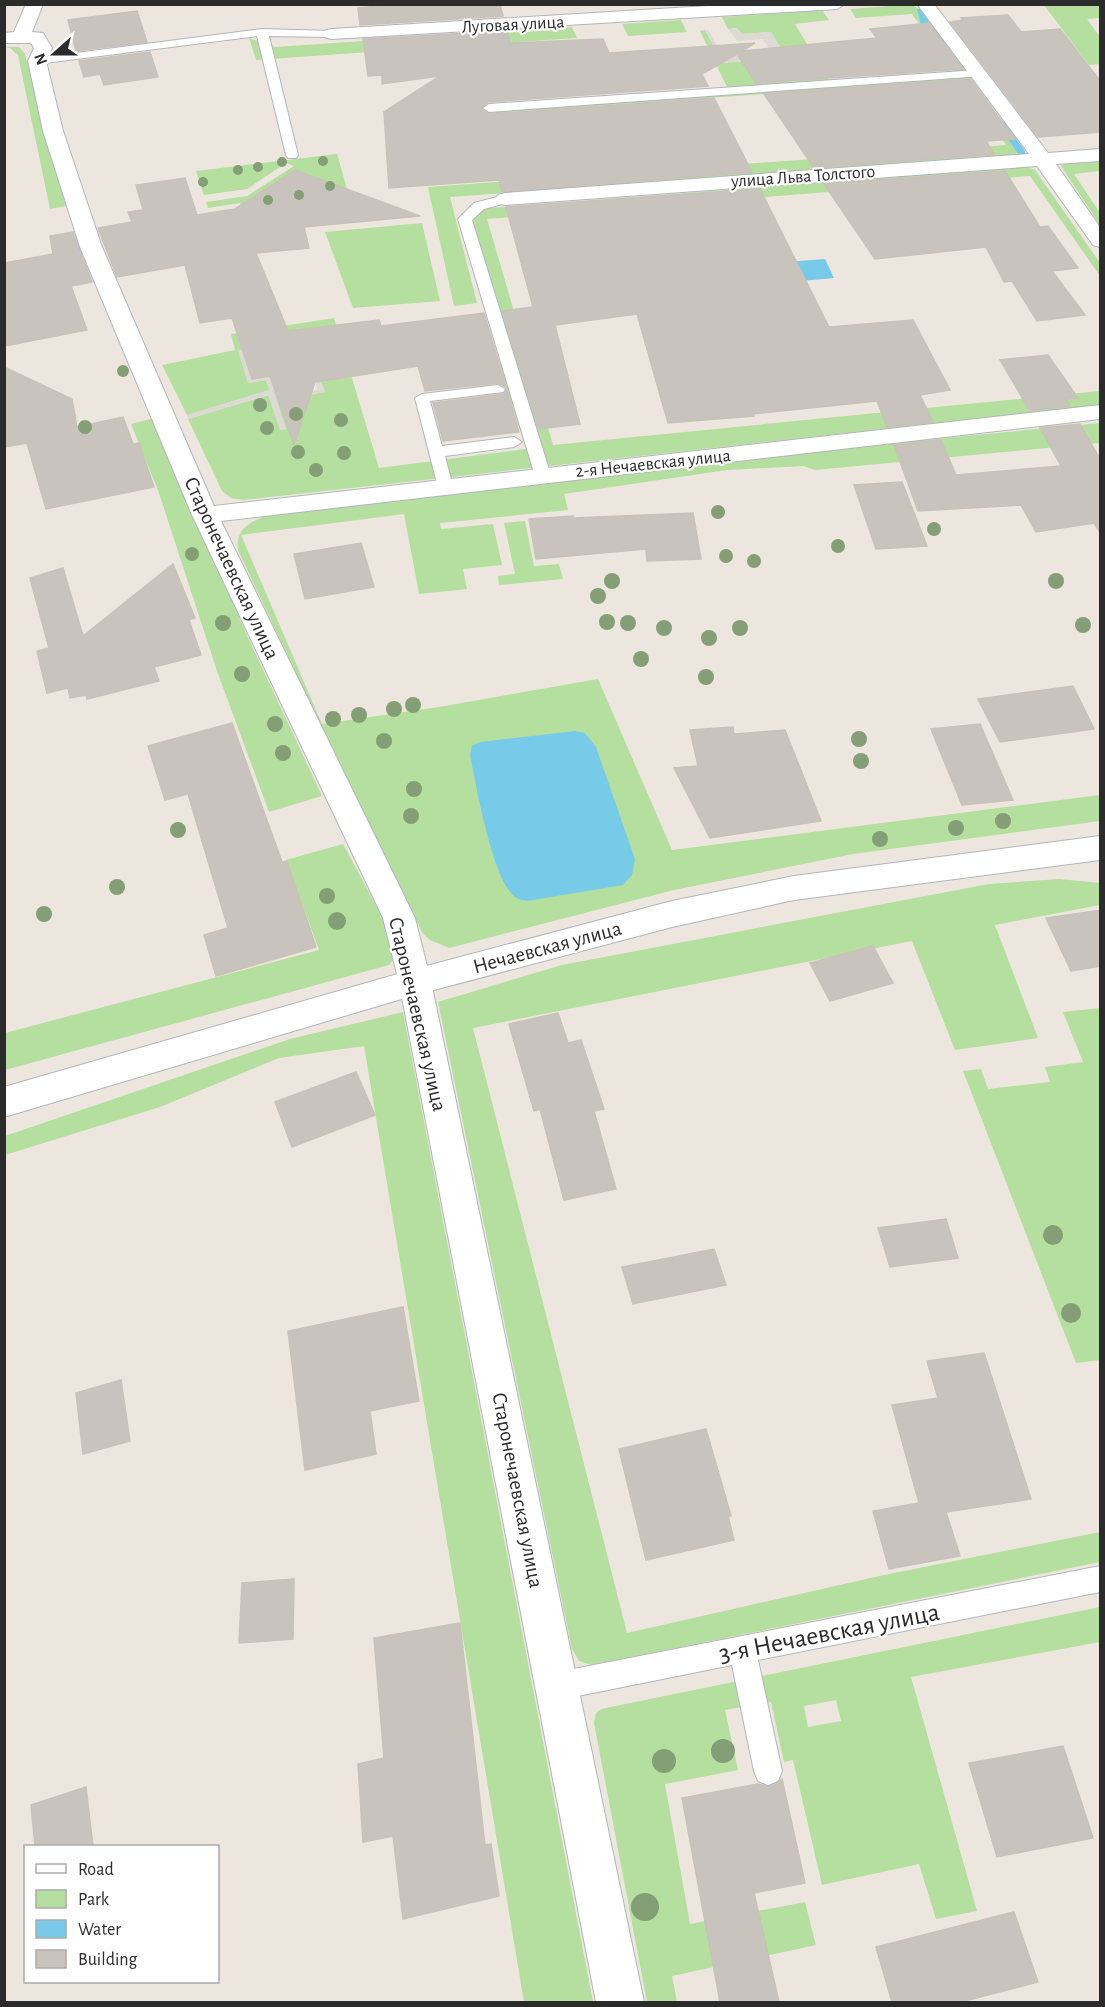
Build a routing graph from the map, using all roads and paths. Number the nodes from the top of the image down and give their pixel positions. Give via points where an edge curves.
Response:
1 (35, 4) edge
2 (837, 4) edge
3 (925, 4) edge
4 (262, 32) junction
5 (332, 34) joint
6 (19, 43) edge
7 (978, 74) junction
8 (489, 108) dead end
9 (292, 155) dead end
10 (1101, 155) edge
11 (1043, 160) junction
12 (505, 199) joint
13 (1101, 241) edge
14 (498, 389) dead end
15 (1101, 412) edge
16 (514, 442) dead end
17 (436, 452) junction
18 (543, 476) junction
19 (445, 487) junction
20 (205, 514) junction
21 (1101, 848) edge
22 (415, 982) junction
23 (4, 1102) edge
24 (1101, 1579) edge
25 (742, 1650) junction
26 (558, 1686) junction
27 (768, 1771) dead end
28 (620, 2002) edge

1 - 6 street
2 - 5 street, Луговая улица
3 - 7 street
4 - 5 lane
4 - 6 lane
4 - 9 lane
6 - 20 street, Старонечаевская улица via 91,247
7 - 8 lane
7 - 11 street
10 - 11 street, улица Льва Толстого
11 - 12 street, улица Льва Толстого
11 - 13 street
12 - 18 lane via 479,206 465,219
14 - 17 lane via 422,398
15 - 18 street, 2-я Нечаевская улица
16 - 17 lane
17 - 19 lane
18 - 19 street, 2-я Нечаевская улица
19 - 20 street, 2-я Нечаевская улица
20 - 22 street, Старонечаевская улица via 399,918
21 - 22 street, Нечаевская улица via 794,888 672,914
22 - 23 street, Нечаевская улица
22 - 26 street, Старонечаевская улица
24 - 25 lane, 3-я Нечаевская улица
25 - 26 lane, 3-я Нечаевская улица
25 - 27 lane
26 - 28 street, Старонечаевская улица

